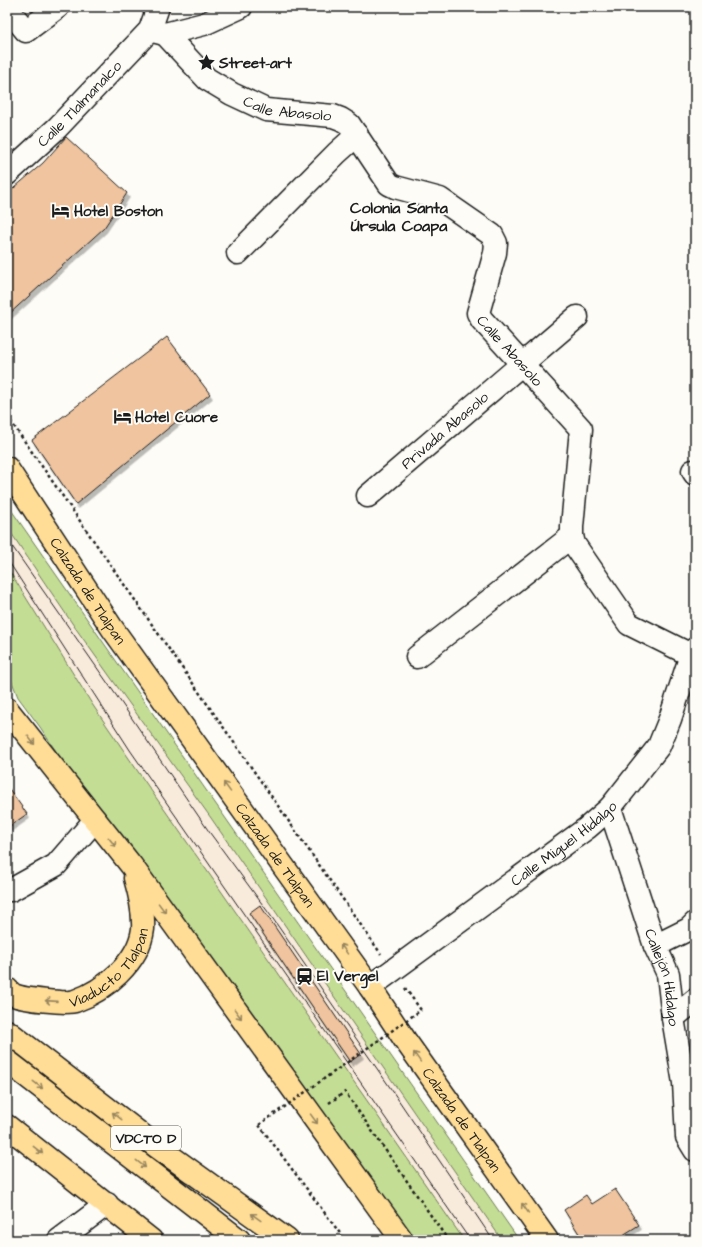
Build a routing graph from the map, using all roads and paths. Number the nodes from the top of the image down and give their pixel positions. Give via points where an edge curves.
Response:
1 (58, 7) edge
2 (158, 7) edge
3 (241, 7) edge
4 (7, 8) edge
5 (157, 32) junction
6 (357, 136) junction
7 (7, 174) edge
8 (238, 253) dead end
9 (577, 317) dead end
10 (522, 364) junction
11 (7, 416) edge
12 (7, 468) edge
13 (368, 496) dead end
14 (572, 536) junction
15 (693, 652) edge
16 (417, 657) dead end
17 (7, 709) edge
18 (610, 808) junction
19 (95, 820) junction
20 (131, 865) junction
21 (7, 890) edge
22 (695, 923) edge
23 (655, 946) junction
24 (393, 970) junction
25 (370, 986) junction
26 (7, 989) edge
27 (695, 1000) edge
28 (673, 1018) junction
29 (7, 1031) edge
30 (7, 1061) edge
31 (328, 1104) dead end
32 (7, 1126) edge
33 (695, 1150) edge
34 (107, 1204) junction
35 (59, 1240) edge
36 (150, 1240) edge
37 (239, 1240) edge
38 (288, 1240) edge
39 (345, 1240) edge
40 (402, 1240) edge
41 (448, 1240) edge
42 (547, 1240) edge

1 - 4 street via 26,31
2 - 5 street
3 - 5 street via 204,24
5 - 6 street, Calle Abasolo via 207,79 232,94 266,110 333,116 349,124
5 - 7 street, Calle Tlalmanalco
6 - 8 street
6 - 10 street, Calle Abasolo via 389,184 440,199 492,235 496,244 495,253 478,313
9 - 10 street, Privada Abasolo
10 - 13 street, Privada Abasolo
10 - 14 street, Calle Abasolo via 582,429
11 - 24 path
25 -> 12 main road, Calzada de Tlalpan via 112,628
14 - 15 street via 574,544 629,624
14 - 16 street
15 - 18 street, Calle Miguel Hidalgo via 659,746
17 -> 19 main road
18 - 23 street, Callejón Hidalgo
18 - 24 street, Calle Miguel Hidalgo
19 -> 20 main road
19 - 21 street via 56,866
20 -> 26 main road, Viaducto Tlalpan via 142,900 143,930 136,951 121,972 102,988 74,1002 15,995
20 -> 40 main road
22 - 23 street via 689,929
23 - 28 street, Callejón Hidalgo via 668,974
24 - 25 street, Calle Miguel Hidalgo
24 - 39 path, bridge via 421,1010 259,1126
42 -> 25 main road, Calzada de Tlalpan via 410,1047
27 - 28 street
28 - 33 street, Callejón Hidalgo via 684,1083 686,1137
38 -> 29 main road, VDCTO D via 156,1146
30 -> 37 main road, VDCTO D
31 - 41 path via 345,1092
32 -> 34 main road
34 - 35 street
34 - 36 main road

